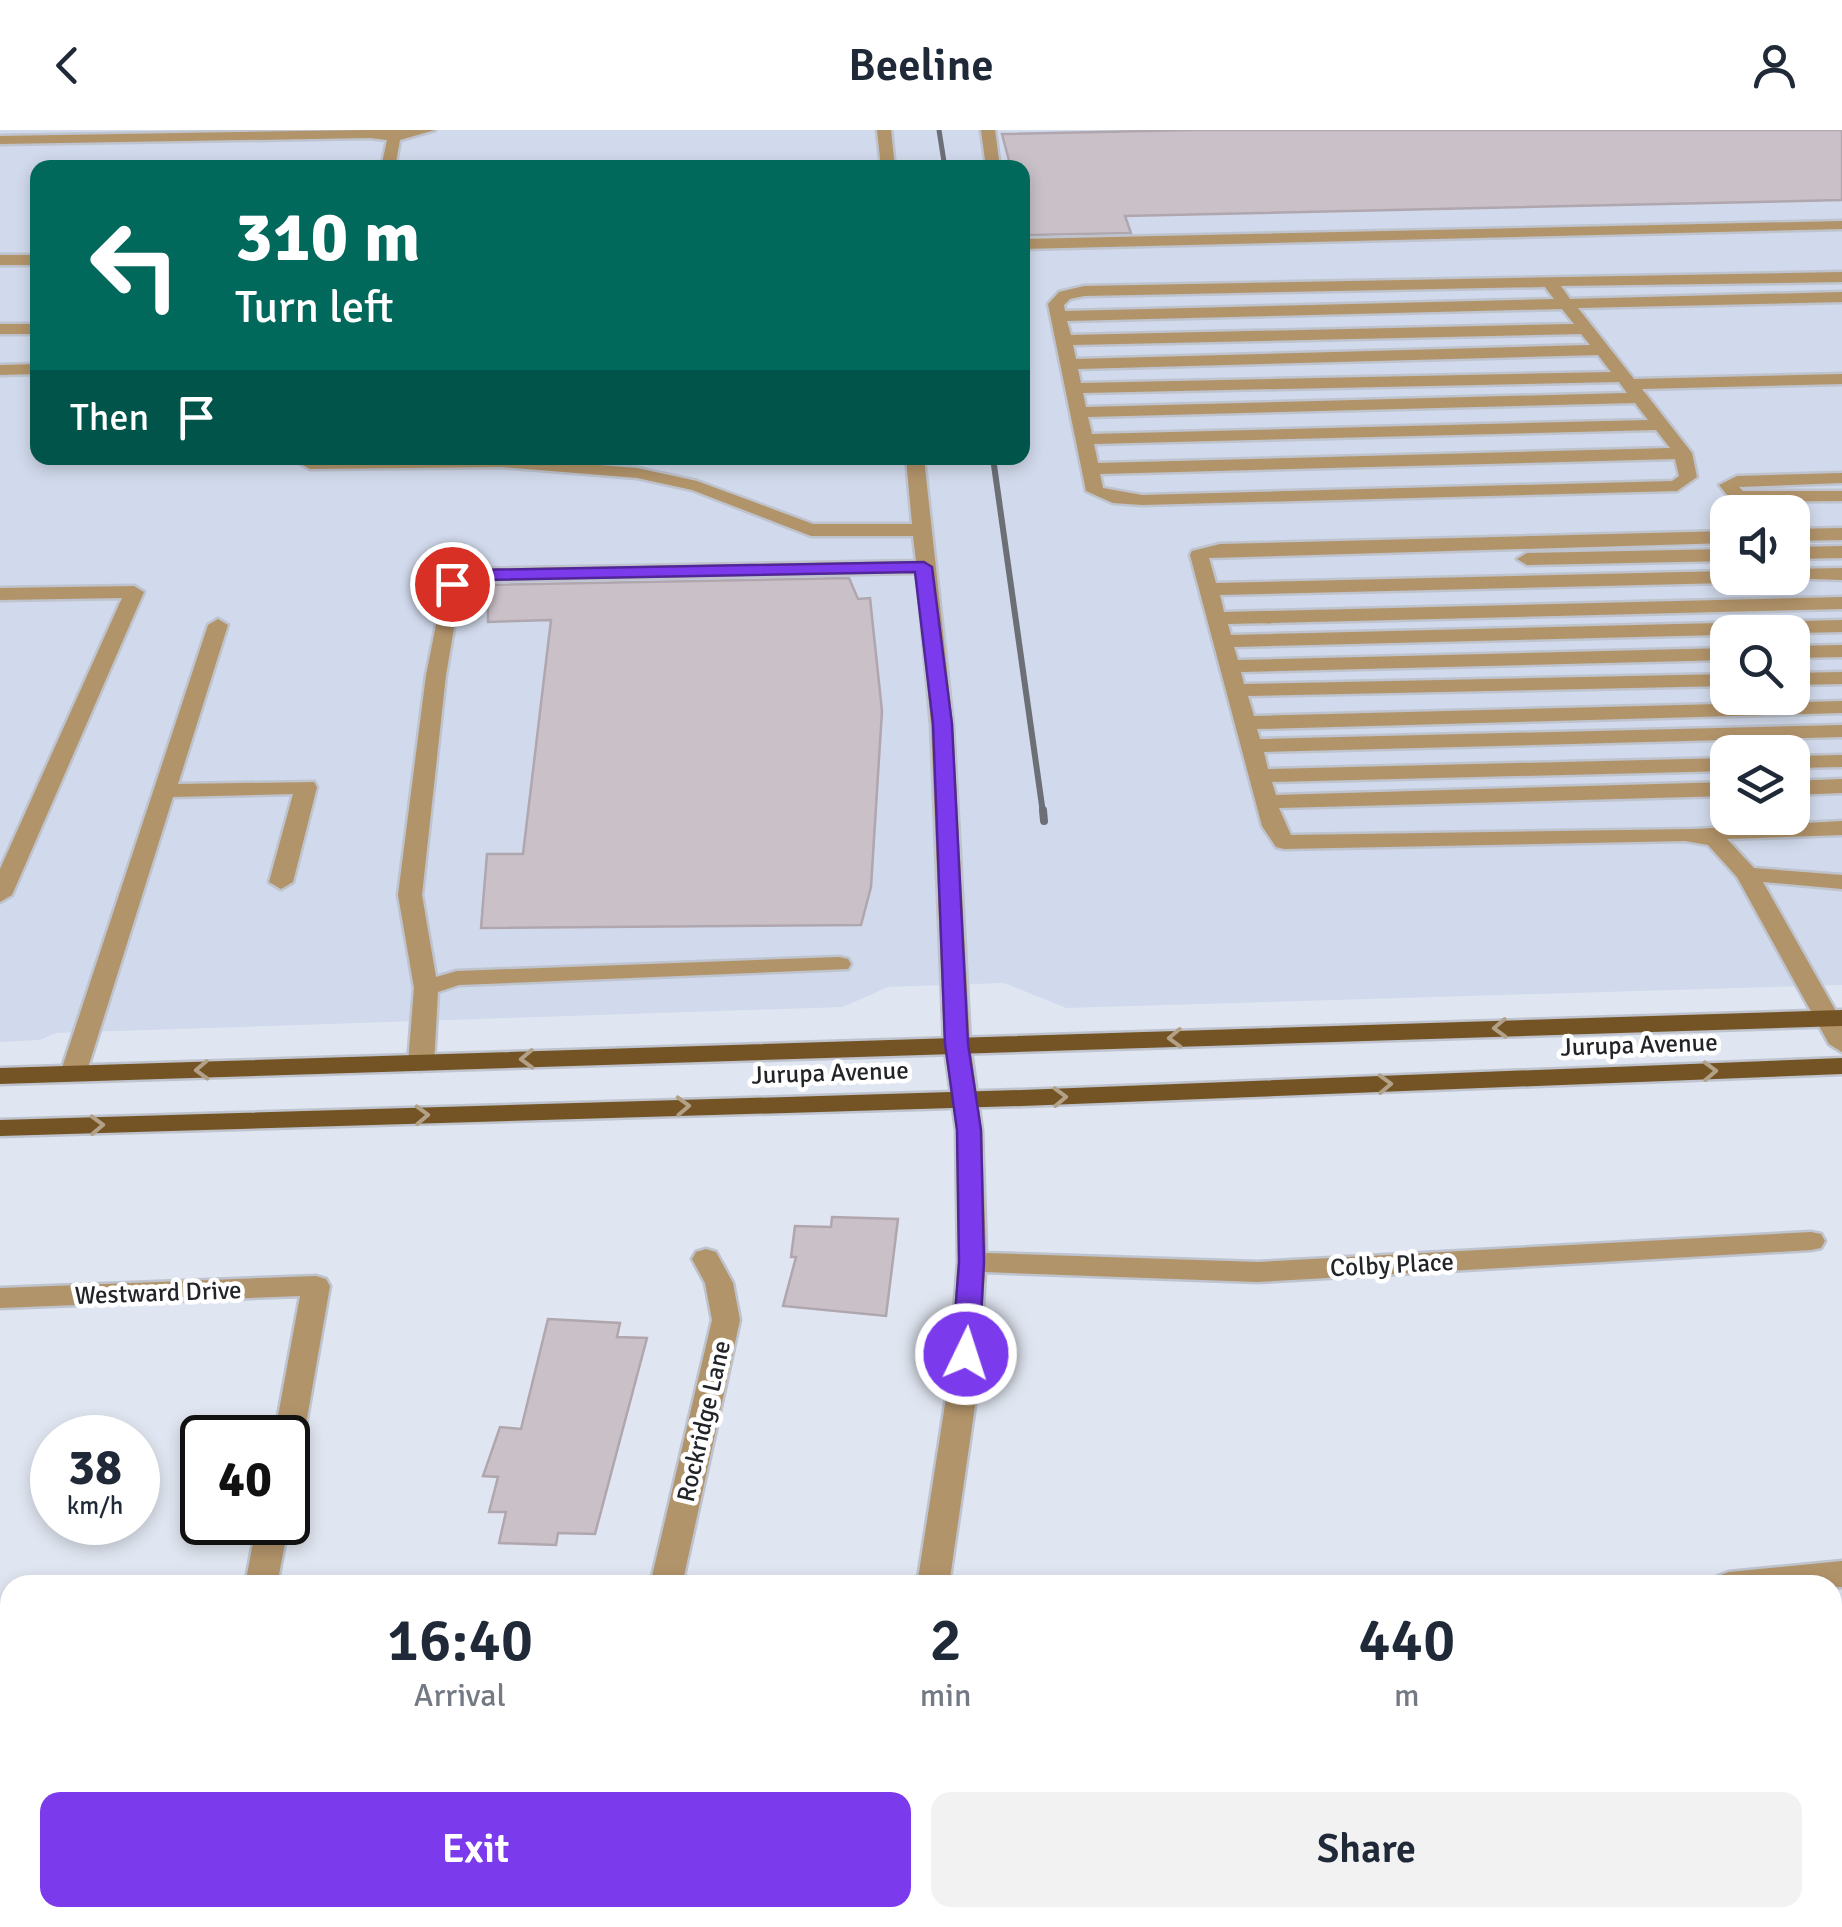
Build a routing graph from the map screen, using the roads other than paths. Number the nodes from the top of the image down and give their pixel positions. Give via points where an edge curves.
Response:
1 (428, 130) edge
2 (884, 130) edge
3 (988, 130) edge
4 (394, 137) junction
5 (0, 140) edge
6 (390, 160) edge
7 (887, 160) edge
8 (992, 160) edge
9 (1842, 225) edge
10 (1030, 244) edge
11 (0, 260) edge
12 (30, 260) edge
13 (1842, 276) edge
14 (1549, 282) junction
15 (1842, 297) edge
16 (1566, 303) junction
17 (1058, 316) junction
18 (1587, 328) junction
19 (0, 329) edge
20 (30, 329) edge
21 (1063, 340) junction
22 (1604, 350) junction
23 (1068, 364) junction
24 (30, 369) edge
25 (0, 370) edge
26 (1842, 379) edge
27 (1634, 386) junction
28 (1074, 388) junction
29 (1079, 412) junction
30 (1662, 425) junction
31 (1084, 439) junction
32 (1684, 453) junction
33 (539, 465) edge
34 (916, 465) edge
35 (1091, 469) junction
36 (1842, 478) edge
37 (1842, 496) edge
38 (922, 530) junction
39 (1842, 534) edge
40 (1810, 535) edge
41 (1710, 537) edge
42 (1842, 552) edge
43 (1810, 553) edge
44 (1710, 555) edge
45 (924, 567) junction
46 (1202, 567) junction
47 (1842, 574) edge
48 (1810, 575) edge
49 (1710, 576) edge
50 (1208, 589) junction
51 (0, 594) edge
52 (1842, 603) edge
53 (1216, 618) junction
54 (218, 625) dead end
55 (1842, 626) edge
56 (1222, 642) junction
57 (1842, 651) edge
58 (1810, 652) edge
59 (1710, 654) edge
60 (1229, 666) junction
61 (1842, 678) edge
62 (1810, 679) edge
63 (1710, 680) edge
64 (1236, 690) junction
65 (1842, 708) edge
66 (1245, 723) junction
67 (1842, 731) edge
68 (1251, 746) junction
69 (1842, 761) edge
70 (1810, 762) edge
71 (1710, 764) edge
72 (1260, 776) junction
73 (1842, 786) edge
74 (1810, 787) edge
75 (166, 790) junction
76 (1710, 790) edge
77 (1266, 802) junction
78 (1842, 828) edge
79 (1685, 834) junction
80 (1747, 874) junction
81 (282, 882) dead end
82 (1842, 882) edge
83 (0, 894) edge
84 (839, 964) dead end
85 (426, 988) junction
86 (1835, 1018) edge
87 (957, 1044) junction
88 (1842, 1044) edge
89 (421, 1064) junction
90 (1842, 1066) edge
91 (73, 1074) junction
92 (0, 1076) edge
93 (963, 1097) junction
94 (0, 1128) edge
95 (1811, 1241) dead end
96 (706, 1258) dead end
97 (972, 1262) junction
98 (0, 1298) edge
99 (293, 1415) edge
100 (269, 1545) edge
101 (263, 1575) edge
102 (668, 1575) edge
103 (934, 1575) edge

1 - 4 street
2 - 7 street
3 - 8 street
4 - 5 street
4 - 6 street
9 - 10 street
11 - 12 street
13 - 14 street
14 - 16 street
14 - 17 street via 1084,291 1064,295 1056,304
15 - 16 street
16 - 17 street
16 - 18 street
17 - 21 street
18 - 21 street
18 - 22 street
19 - 20 street
21 - 23 street
22 - 23 street
22 - 27 street
23 - 28 street
24 - 25 street
26 - 27 street
27 - 28 street
27 - 29 street
27 - 30 street
28 - 29 street
29 - 31 street
30 - 31 street
30 - 32 street
31 - 35 street
32 - 35 street
32 - 35 street via 1688,477 1677,486 1119,500 1095,491
33 - 38 street via 697,486 811,530
34 - 38 street
36 - 37 street via 1728,486 1738,498
38 - 45 street
39 - 40 street
41 - 46 street via 1220,550 1198,556
42 - 43 street
44 - 46 street
45 - 85 street via 474,575 452,584 410,896
45 - 87 street via 942,724
46 - 50 street
47 - 48 street
49 - 50 street
50 - 53 street
51 - 83 street via 134,592
52 - 53 street
53 - 56 street
54 - 75 street
55 - 56 street
56 - 60 street
57 - 58 street
59 - 60 street
60 - 64 street
61 - 62 street
63 - 64 street
64 - 66 street
65 - 66 street
66 - 68 street
67 - 68 street
68 - 72 street
69 - 70 street
71 - 72 street
72 - 77 street
73 - 74 street
75 - 81 street via 306,787
75 - 91 street
76 - 77 street
77 - 79 street via 1284,842
78 - 79 street
79 - 80 street via 1716,840
80 - 82 street
80 - 86 street
84 - 85 street via 457,978
85 - 89 street
86 -> 87 main road, Jurupa Avenue
86 - 88 street
87 -> 89 main road, Jurupa Avenue
87 - 93 street
89 -> 91 main road, Jurupa Avenue
93 -> 90 main road, Jurupa Avenue
91 - 92 main road, Jurupa Avenue
94 -> 93 main road, Jurupa Avenue
93 - 97 street
95 - 97 street, Colby Place via 1232,1272
96 - 102 street, Rockridge Lane via 726,1320
97 - 103 street via 963,1385
98 - 99 street, Westward Drive via 316,1286
100 - 101 street

